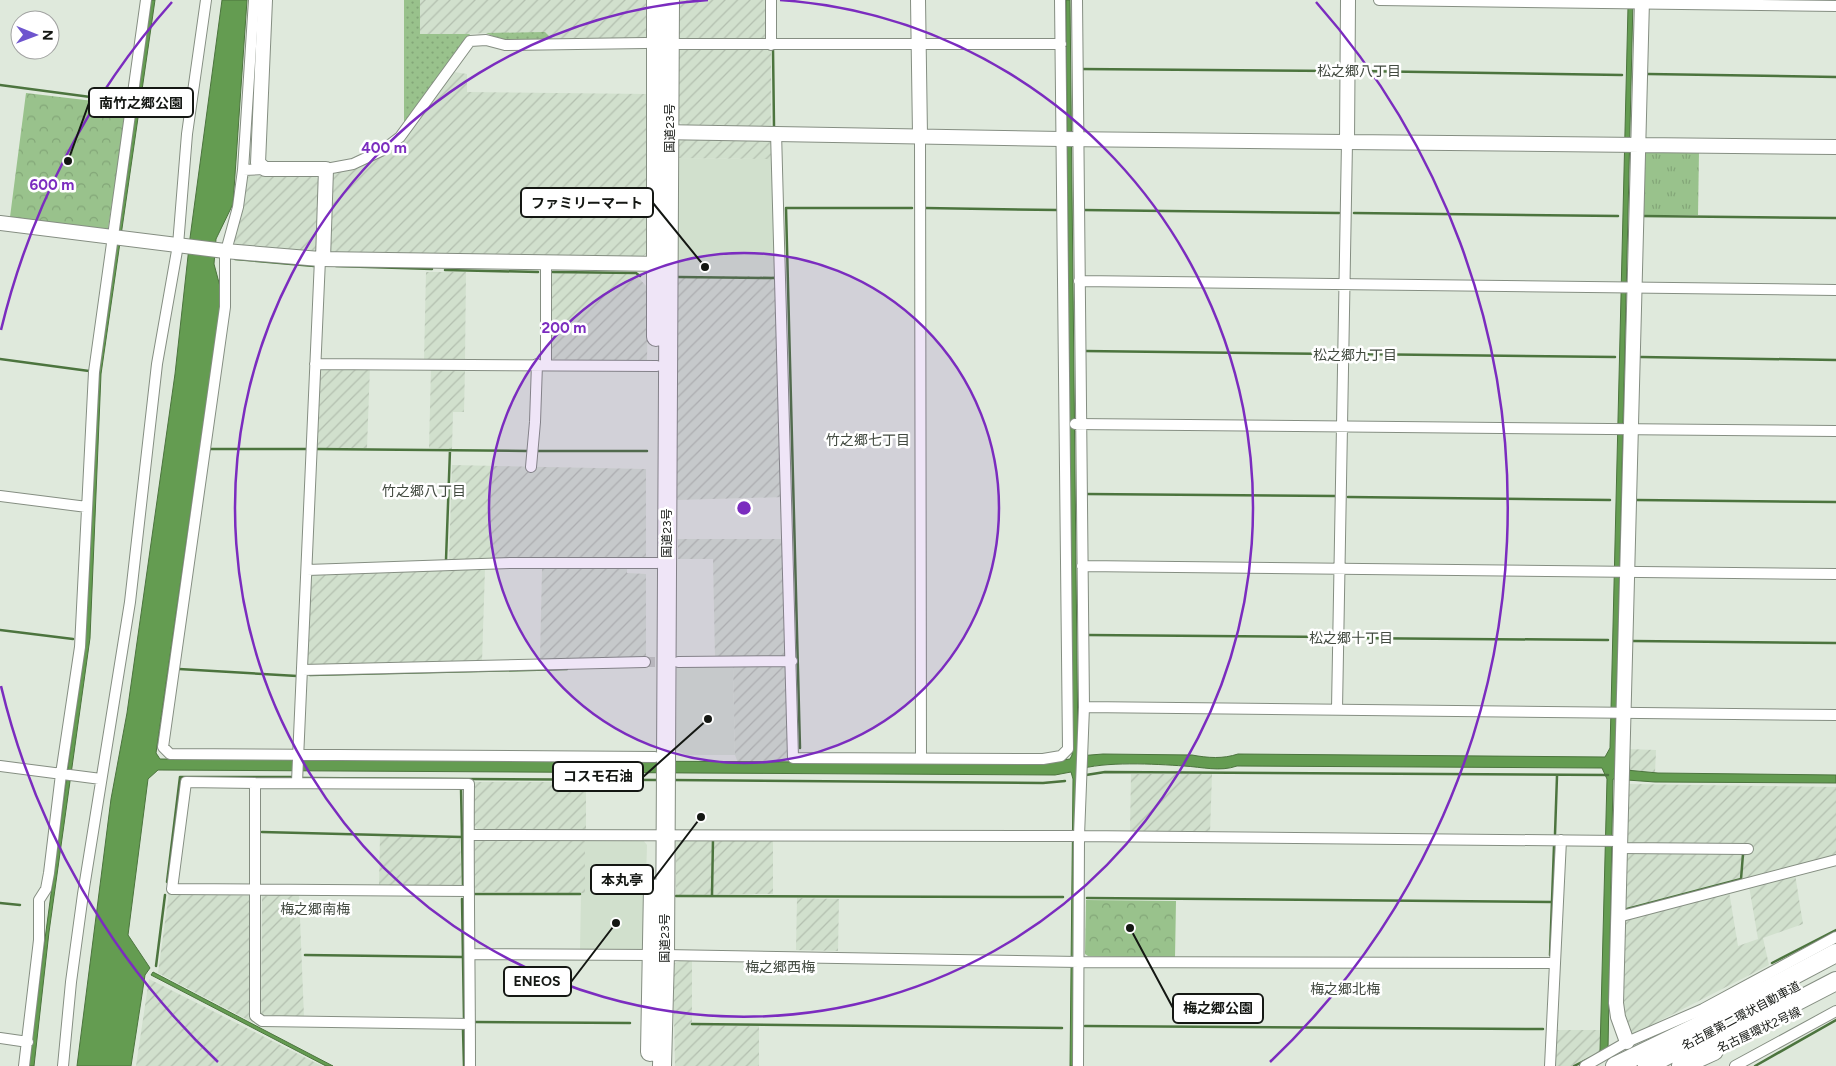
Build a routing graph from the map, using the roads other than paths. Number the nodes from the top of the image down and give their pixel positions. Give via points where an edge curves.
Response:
1 (146, 0) edge
2 (206, 0) edge
3 (254, 0) edge
4 (265, 0) edge
5 (656, 0) edge
6 (670, 0) edge
7 (771, 0) edge
8 (918, 0) edge
9 (1060, 0) edge
10 (1077, 0) edge
11 (1348, 0) edge
12 (1379, 0) edge
13 (1637, 3) edge
14 (1836, 6) edge
15 (646, 43) dead end
16 (679, 44) dead end
17 (919, 44) junction
18 (1060, 44) junction
19 (771, 45) junction
20 (663, 132) junction
21 (776, 132) junction
22 (920, 136) junction
23 (1061, 139) junction
24 (1076, 140) junction
25 (1347, 142) junction
26 (1631, 145) junction
27 (1836, 147) edge
28 (265, 169) junction
29 (243, 170) junction
30 (326, 170) junction
31 (0, 223) edge
32 (118, 238) junction
33 (182, 245) junction
34 (224, 250) junction
35 (321, 259) junction
36 (546, 264) junction
37 (662, 264) junction
38 (1079, 281) junction
39 (1344, 282) junction
40 (1628, 286) junction
41 (1836, 290) edge
42 (315, 364) junction
43 (541, 364) junction
44 (657, 366) junction
45 (1064, 424) junction
46 (1080, 424) junction
47 (1342, 426) junction
48 (1624, 429) junction
49 (1836, 431) edge
50 (531, 467) dead end
51 (0, 496) edge
52 (87, 507) junction
53 (658, 563) junction
54 (1082, 566) junction
55 (1340, 568) junction
56 (307, 570) junction
57 (1621, 571) junction
58 (1836, 574) edge
59 (792, 661) junction
60 (645, 662) tunnel mouth
61 (678, 662) tunnel mouth
62 (302, 670) junction
63 (1084, 707) junction
64 (1337, 709) junction
65 (1618, 712) junction
66 (1836, 714) edge
67 (1069, 750) junction
68 (1083, 751) junction
69 (298, 756) junction
70 (920, 757) junction
71 (659, 758) junction
72 (0, 766) edge
73 (66, 775) junction
74 (298, 778) junction
75 (101, 779) junction
76 (255, 783) junction
77 (468, 835) junction
78 (660, 835) junction
79 (1075, 836) junction
80 (1561, 840) junction
81 (1618, 843) junction
82 (1748, 849) dead end
83 (1836, 860) edge
84 (256, 891) junction
85 (468, 891) junction
86 (1618, 917) junction
87 (1836, 937) edge
88 (1836, 953) edge
89 (470, 954) junction
90 (659, 955) junction
91 (1075, 962) junction
92 (1555, 963) junction
93 (1836, 966) edge
94 (1836, 981) edge
95 (1836, 993) edge
96 (1703, 1008) junction
97 (1836, 1011) edge
98 (470, 1024) junction
99 (1696, 1027) junction
100 (0, 1038) edge
101 (28, 1042) junction
102 (1636, 1058) edge
103 (24, 1066) edge
104 (63, 1066) edge
105 (470, 1066) edge
106 (650, 1066) edge
107 (662, 1066) edge
108 (1078, 1066) edge
109 (1550, 1066) edge
110 (1585, 1066) edge
111 (1615, 1066) edge
112 (1670, 1066) edge
113 (1681, 1066) edge
114 (1735, 1066) edge

1 - 32 street
2 - 33 street via 187,134
3 - 29 street
4 - 28 street via 258,163
5 - 20 highway, 国道23号
6 - 20 highway, 国道23号
7 - 19 street
8 - 17 street
9 - 18 street
10 - 24 street
11 - 25 street
12 - 13 street
13 - 14 street
13 - 26 street
15 - 30 street via 506,45 486,40 470,41 400,137 383,150 353,164
16 - 19 street
17 - 18 street
17 - 19 street
17 - 22 street
18 - 23 street
20 - 21 street
20 - 37 highway, 国道23号
21 - 22 street
21 - 59 street
22 - 23 street
22 - 70 street
23 - 24 street
23 - 45 street
24 - 25 street
24 - 38 street
25 - 26 street
25 - 39 street
26 - 27 street
26 - 40 street
28 - 29 street
28 - 30 street
29 - 34 street via 238,207
30 - 35 street
31 - 32 street
32 - 33 street
32 - 52 street via 94,372
33 - 34 street
33 - 75 street via 157,364 130,602
34 - 35 street
34 - 69 street via 225,307 163,747 170,754
35 - 36 street
35 - 42 street
36 - 37 street
36 - 43 street
37 - 44 highway, 国道23号
37 - 71 highway, 国道23号
38 - 39 street
38 - 46 street
39 - 40 street
39 - 47 street
40 - 41 street
40 - 48 street
42 - 43 street
42 - 56 street
43 - 44 street
43 - 50 street
44 - 53 highway, 国道23号
45 - 46 street
45 - 67 street
46 - 47 street
46 - 54 street
47 - 48 street
47 - 55 street
48 - 49 street
48 - 57 street
51 - 52 street
52 - 73 street via 80,647
53 - 56 street via 511,563
53 - 71 highway, 国道23号
54 - 55 street
54 - 63 street
55 - 57 street
55 - 64 street
56 - 62 street
57 - 58 street
57 - 65 street
59 - 61 street
59 - 70 street via 793,758
60 - 62 street
62 - 69 street
63 - 64 street
63 - 68 street
64 - 65 street
65 - 66 street
65 - 81 street via 1622,774
67 - 68 street
67 - 70 street via 1061,756 1042,758
68 - 79 street
69 - 71 street
69 - 74 street
71 - 78 highway, 国道23号
72 - 73 street
73 - 75 street
73 - 101 street via 46,889 39,900 39,940
74 - 76 street
74 - 77 street via 469,784
75 - 104 street via 74,960
76 - 84 street
76 - 84 street via 186,782 172,889
77 - 78 street
77 - 85 street
78 - 79 street
78 - 90 highway, 国道23号
79 - 80 street
79 - 91 street
80 - 81 street
80 - 92 street
81 - 82 street
81 - 86 street
83 - 86 street
84 - 85 street
84 - 98 street via 255,1016 262,1021
85 - 89 street
86 - 102 street via 1616,1003 1618,1017
87 - 96 street
88 - 99 highway
89 - 90 street
89 - 98 street
90 - 91 street
90 - 106 highway, 国道23号
90 - 107 highway, 国道23号
91 - 92 street
91 - 108 street
92 - 109 street
93 - 102 highway, 名古屋第二環状自動車道
94 - 112 highway, 名古屋第二環状自動車道
95 - 113 highway, 名古屋環状2号線 via 1779,1023
96 - 99 street
96 - 102 street
97 - 114 street
98 - 105 street
99 - 102 highway
100 - 101 street
101 - 103 street
102 - 110 street
102 - 111 highway

